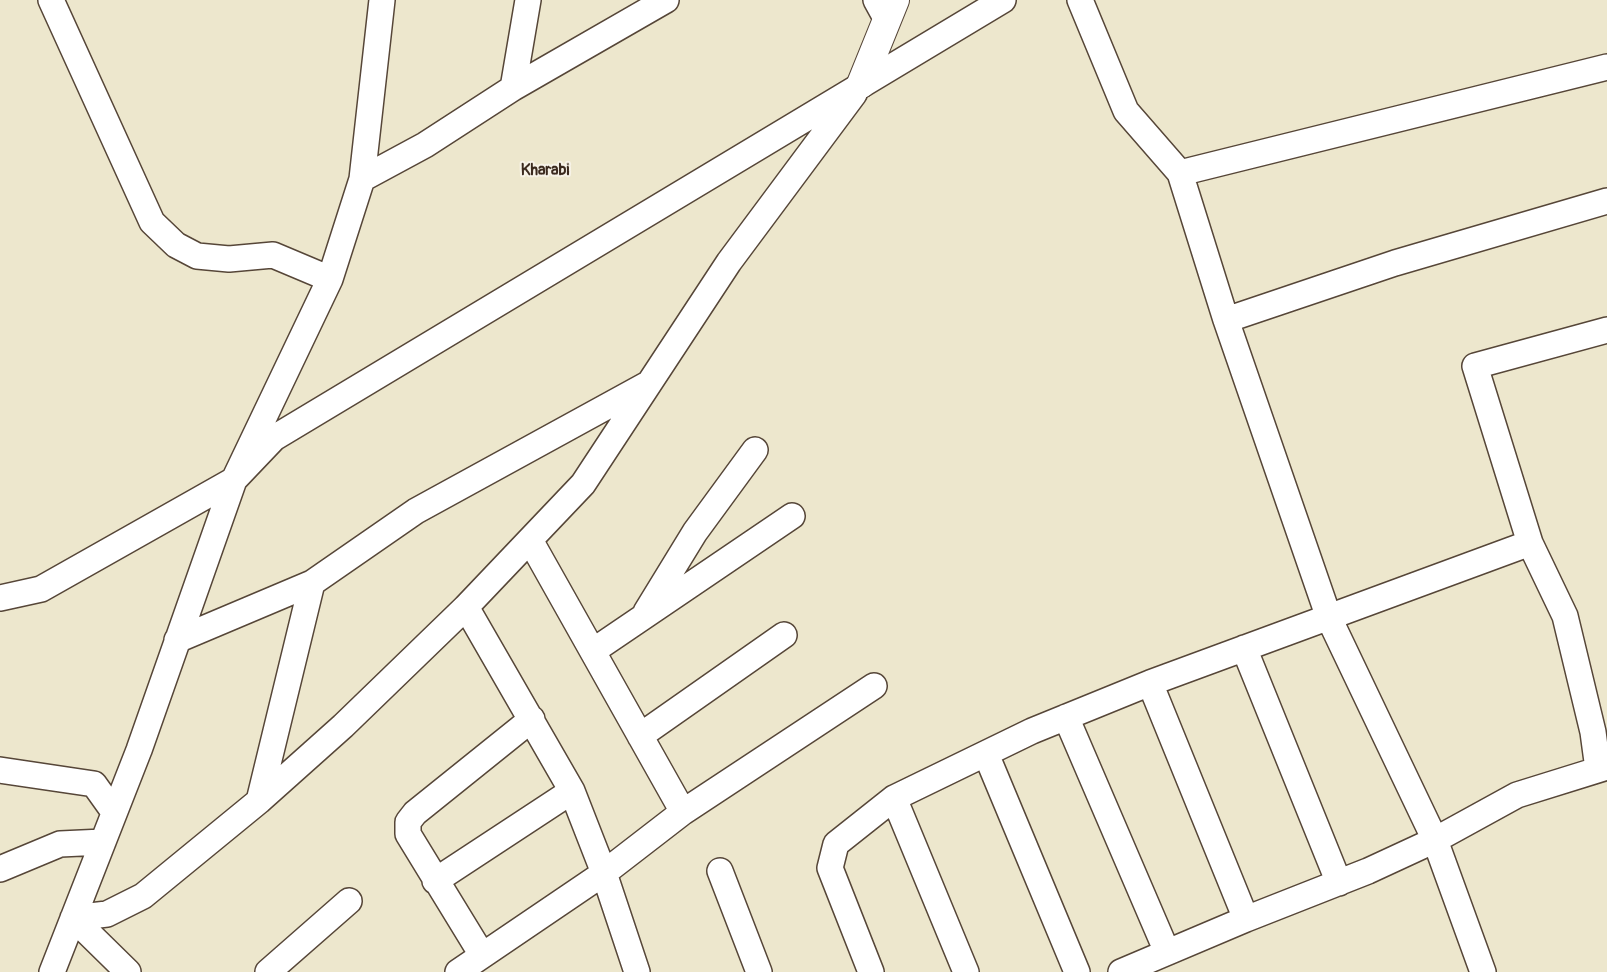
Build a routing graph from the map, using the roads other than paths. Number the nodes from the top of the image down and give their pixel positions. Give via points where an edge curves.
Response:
1 (51, 0) edge
2 (382, 0) edge
3 (528, 0) edge
4 (666, 0) edge
5 (1003, 0) edge
6 (1080, 0) edge
7 (886, 7) edge
8 (1607, 67) edge
9 (861, 84) junction
10 (513, 88) junction
11 (1180, 174) junction
12 (362, 179) junction
13 (1607, 201) edge
14 (330, 279) junction
15 (1226, 320) junction
16 (1607, 330) edge
17 (650, 383) junction
18 (754, 450) dead end
19 (234, 480) junction
20 (792, 516) dead end
21 (530, 540) junction
22 (1530, 543) junction
23 (312, 583) junction
24 (0, 598) edge
25 (466, 607) junction
26 (644, 617) junction
27 (1329, 618) junction
28 (784, 635) dead end
29 (177, 640) junction
30 (1244, 648) junction
31 (593, 651) junction
32 (1150, 682) junction
33 (874, 686) dead end
34 (1066, 717) junction
35 (532, 719) junction
36 (640, 736) junction
37 (986, 754) junction
38 (1603, 768) edge
39 (0, 770) edge
40 (572, 791) junction
41 (894, 798) junction
42 (259, 802) junction
43 (114, 812) junction
44 (683, 812) junction
45 (1435, 840) junction
46 (103, 842) junction
47 (3, 860) edge
48 (720, 870) dead end
49 (604, 873) junction
50 (435, 881) junction
51 (1338, 883) junction
52 (349, 901) dead end
53 (74, 918) junction
54 (1246, 919) junction
55 (1167, 952) junction
56 (482, 955) junction
57 (52, 972) edge
58 (128, 972) edge
59 (268, 972) edge
60 (458, 972) edge
61 (637, 972) edge
62 (759, 972) edge
63 (871, 972) edge
64 (966, 972) edge
65 (1078, 972) edge
66 (1121, 972) edge
67 (1483, 972) edge

1 - 14 street via 152,222 176,245 197,256 230,259 273,255
2 - 12 street
3 - 10 street
4 - 10 street
5 - 9 street
6 - 11 street via 1126,112
7 - 9 street
8 - 11 street
9 - 17 street via 729,262
9 - 19 street via 274,438
10 - 12 street via 425,145
11 - 15 street
12 - 14 street
13 - 15 street via 1395,263
14 - 19 street
15 - 27 street
16 - 22 street via 1475,366
17 - 21 street via 583,484
17 - 23 street via 416,511
18 - 26 street via 695,532
19 - 24 street via 40,589
19 - 29 street
20 - 26 street
21 - 25 street
21 - 31 street
22 - 27 street
22 - 38 street via 1565,616
23 - 29 street
23 - 42 street
25 - 35 street
25 - 42 street
26 - 31 street
27 - 30 street
27 - 45 street
28 - 36 street
29 - 43 street
30 - 32 street
30 - 51 street
31 - 36 street
32 - 34 street
32 - 54 street
33 - 44 street
34 - 37 street
34 - 55 street
35 - 40 street
35 - 50 street via 408,822 408,834
36 - 44 street
37 - 41 street
37 - 65 street
38 - 45 street via 1517,795
39 - 43 street via 94,784
40 - 49 street
40 - 50 street
41 - 63 street via 836,844 830,868
41 - 64 street
42 - 53 street via 143,896 107,914
43 - 46 street
44 - 49 street
45 - 51 street
45 - 67 street
46 - 47 street via 60,844
46 - 53 street
48 - 62 street
49 - 56 street
49 - 61 street
50 - 56 street
51 - 54 street
52 - 59 street
53 - 57 street
53 - 58 street
54 - 55 street
55 - 66 street
56 - 60 street

